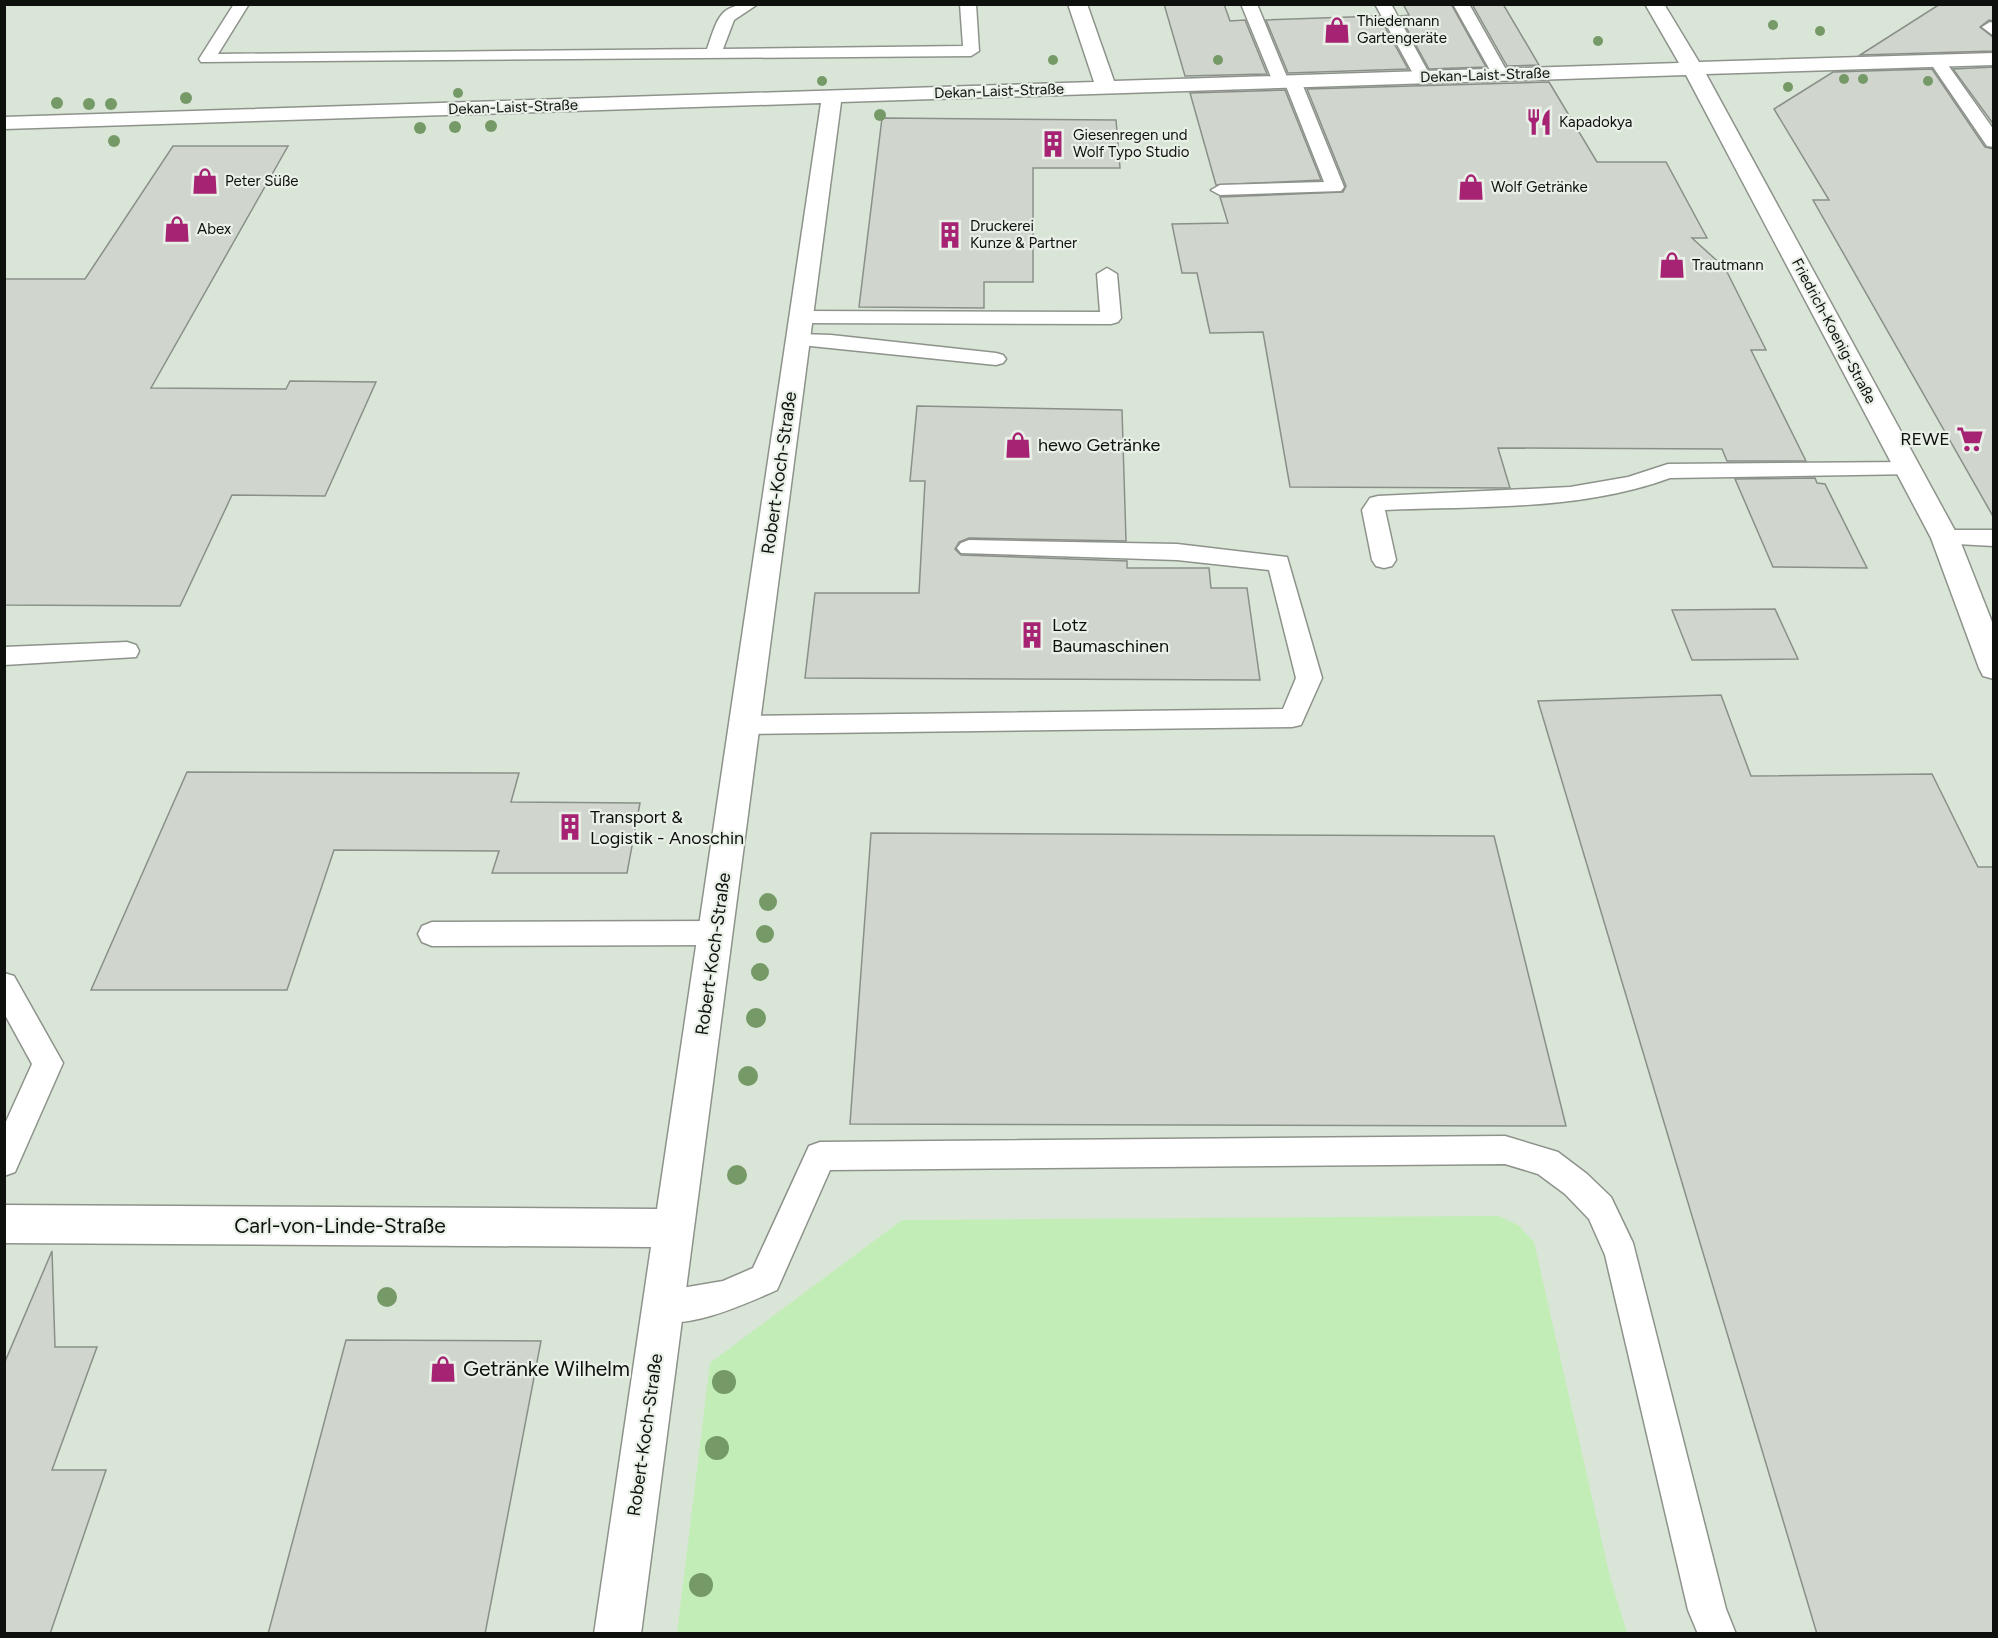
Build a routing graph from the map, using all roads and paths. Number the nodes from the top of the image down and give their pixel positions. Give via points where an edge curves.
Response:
1 (242, 4) edge
2 (752, 4) edge
3 (968, 4) edge
4 (1077, 4) edge
5 (1249, 4) edge
6 (1383, 4) edge
7 (1461, 4) edge
8 (1654, 4) edge
9 (714, 53) junction
10 (1994, 59) edge
11 (1937, 61) junction
12 (1692, 68) junction
13 (1501, 75) junction
14 (1423, 77) junction
15 (1287, 82) junction
16 (1106, 87) junction
17 (832, 96) junction
18 (4, 123) edge
19 (1994, 142) edge
20 (1220, 190) dead end
21 (1107, 274) dead end
22 (800, 328) junction
23 (996, 358) dead end
24 (1909, 469) junction
25 (1945, 538) junction
26 (1994, 538) edge
27 (969, 548) dead end
28 (1384, 560) dead end
29 (127, 651) dead end
30 (4, 656) edge
31 (1994, 668) edge
32 (744, 725) junction
33 (716, 933) junction
34 (432, 934) dead end
35 (4, 985) edge
36 (4, 1162) edge
37 (4, 1224) edge
38 (675, 1228) junction
39 (664, 1307) junction
40 (616, 1634) edge
41 (1717, 1634) edge

1 - 9 lane via 207,59
2 - 9 lane via 735,9 727,17
3 - 9 lane via 971,51
4 - 16 street
5 - 15 lane
6 - 14 lane
7 - 13 lane
8 - 12 street, Friedrich-Koenig-Straße
10 - 11 street, Dekan-Laist-Straße
11 - 12 street, Dekan-Laist-Straße
11 - 19 lane
12 - 13 street, Dekan-Laist-Straße
12 - 24 street, Friedrich-Koenig-Straße
13 - 14 street, Dekan-Laist-Straße
14 - 15 street, Dekan-Laist-Straße
15 - 16 street, Dekan-Laist-Straße
15 - 20 lane via 1335,187
16 - 17 street, Dekan-Laist-Straße
17 - 18 street, Dekan-Laist-Straße
17 - 22 street, Robert-Koch-Straße
21 - 22 lane via 1110,318
22 - 23 lane via 831,341
22 - 32 street, Robert-Koch-Straße
24 - 25 street, Friedrich-Koenig-Straße
24 - 28 lane via 1668,471 1632,484 1570,494 1378,503 1373,510
25 - 26 lane
25 - 31 street, Friedrich-Koenig-Straße
27 - 32 lane via 1177,552 1279,563 1309,678 1292,718
29 - 30 lane
32 - 33 street, Robert-Koch-Straße
33 - 34 lane
33 - 38 street, Robert-Koch-Straße
35 - 36 lane via 48,1062
37 - 38 street, Carl-von-Linde-Straße
38 - 39 street, Robert-Koch-Straße
39 - 40 street, Robert-Koch-Straße
39 - 41 lane via 724,1297 765,1279 820,1155 1505,1150 1547,1162 1600,1208 1622,1254 1707,1610

